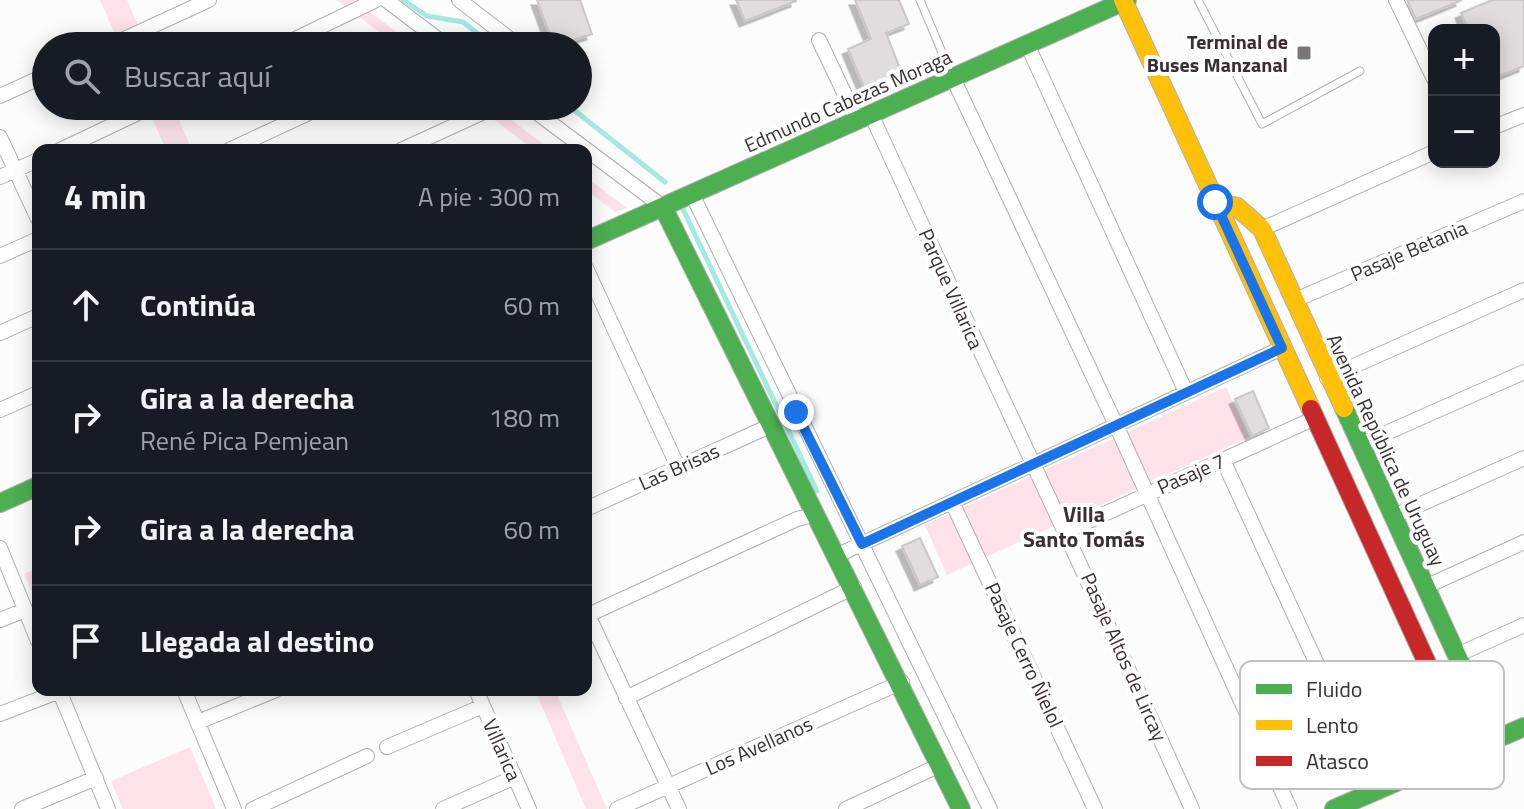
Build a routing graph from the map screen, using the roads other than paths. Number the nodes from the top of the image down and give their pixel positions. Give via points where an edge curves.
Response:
1 (209, 0) edge
2 (376, 0) edge
3 (386, 0) edge
4 (459, 0) edge
5 (920, 0) edge
6 (1125, 0) edge
7 (1198, 0) edge
8 (1396, 0) edge
9 (139, 32) edge
10 (310, 32) edge
11 (429, 32) edge
12 (501, 32) edge
13 (819, 40) dead end
14 (1027, 44) junction
15 (1428, 67) edge
16 (1360, 71) dead end
17 (953, 78) junction
18 (32, 81) edge
19 (0, 96) edge
20 (1524, 115) edge
21 (864, 117) junction
22 (123, 120) edge
23 (294, 120) edge
24 (466, 120) edge
25 (544, 120) edge
26 (1500, 125) edge
27 (0, 137) edge
28 (73, 144) edge
29 (242, 144) edge
30 (414, 144) edge
31 (571, 144) edge
32 (1428, 155) edge
33 (592, 159) edge
34 (32, 163) edge
35 (17, 170) junction
36 (0, 177) edge
37 (692, 194) junction
38 (1524, 201) edge
39 (1215, 202) junction
40 (32, 205) edge
41 (663, 207) junction
42 (1262, 229) junction
43 (592, 238) edge
44 (32, 242) edge
45 (0, 256) edge
46 (592, 281) edge
47 (1524, 290) edge
48 (1293, 301) junction
49 (32, 319) edge
50 (0, 333) edge
51 (1282, 348) junction
52 (1524, 372) edge
53 (1327, 378) junction
54 (1186, 392) junction
55 (32, 396) edge
56 (0, 410) edge
57 (1315, 418) junction
58 (772, 425) junction
59 (1116, 425) junction
60 (1359, 445) junction
61 (1524, 458) edge
62 (1223, 460) junction
63 (1031, 465) junction
64 (678, 467) junction
65 (32, 489) edge
66 (1146, 495) junction
67 (592, 502) edge
68 (952, 502) junction
69 (0, 503) edge
70 (817, 514) junction
71 (1392, 517) junction
72 (1067, 531) junction
73 (1524, 542) edge
74 (862, 544) junction
75 (0, 548) edge
76 (838, 555) junction
77 (854, 587) junction
78 (1425, 587) junction
79 (25, 610) junction
80 (592, 611) edge
81 (0, 620) edge
82 (592, 624) edge
83 (1524, 625) edge
84 (32, 627) edge
85 (1457, 655) junction
86 (1316, 661) edge
87 (1426, 661) edge
88 (1460, 661) edge
89 (902, 682) junction
90 (47, 696) edge
91 (62, 696) edge
92 (187, 696) edge
93 (261, 696) edge
94 (479, 696) edge
95 (626, 698) junction
96 (1240, 700) edge
97 (483, 706) junction
98 (0, 714) edge
99 (198, 722) junction
100 (1524, 727) edge
101 (1504, 735) edge
102 (387, 747) dead end
103 (367, 756) dead end
104 (940, 765) junction
105 (515, 777) junction
106 (96, 778) junction
107 (669, 786) junction
108 (1281, 789) edge
109 (1375, 790) edge
110 (22, 809) edge
111 (108, 809) edge
112 (234, 809) edge
113 (253, 809) edge
114 (443, 809) edge
115 (529, 809) edge
116 (617, 809) edge
117 (679, 809) edge
118 (846, 809) edge
119 (961, 809) edge
120 (990, 809) edge
121 (1095, 809) edge
122 (1192, 809) edge
123 (1290, 809) edge
124 (1334, 809) edge

1 - 9 street
2 - 10 street
3 - 11 street
4 - 12 street
5 - 17 lane
6 - 14 street, Edmundo Cabezas Moraga
6 - 39 street
7 - 16 lane via 1262,124
8 - 15 street
13 - 21 street, Parque Villarica
14 - 17 street, Edmundo Cabezas Moraga
14 - 54 street
17 - 21 street, Edmundo Cabezas Moraga
17 - 59 street
18 - 19 street
20 - 26 street
21 - 37 street, Edmundo Cabezas Moraga
21 - 63 street, Parque Villarica
22 - 28 street
23 - 29 street
24 - 30 street
25 - 31 street
27 - 35 street
32 - 42 street
33 - 41 street
34 - 35 street
35 - 36 street
35 - 40 street
37 - 41 street, Edmundo Cabezas Moraga
37 - 74 street
38 - 48 street, Pasaje Betania
39 - 42 street via 1237,207
39 - 51 street
41 - 43 street, Edmundo Cabezas Moraga
41 - 58 street
42 - 48 street, Avenida República de Uruguay
44 - 45 street
46 - 64 street
47 - 53 street
48 - 53 street, Avenida República de Uruguay
49 - 50 street
51 - 54 street
51 - 57 street
52 - 60 street
53 - 60 street, Avenida República de Uruguay
54 - 59 street
55 - 56 street
57 - 62 street, Pasaje 7
57 - 87 street
58 - 64 street, Las Brisas
58 - 70 street
59 - 63 street
59 - 66 street
60 - 71 street, Avenida República de Uruguay
61 - 71 street
62 - 66 street, Pasaje 7
62 - 86 street
63 - 68 street
63 - 72 street, Pasaje Altos de Lircay
64 - 67 street, Las Brisas
65 - 69 street
66 - 72 street, Pasaje 7
66 - 96 street
68 - 74 street
68 - 121 street, Pasaje Cerro Ñielol
70 - 76 street
70 - 80 street
71 - 78 street, Avenida República de Uruguay
72 - 122 street, Pasaje Altos de Lircay
73 - 78 street
74 - 76 street
74 - 120 street
75 - 79 street
76 - 77 street
77 - 89 street
77 - 95 street
78 - 85 street, Avenida República de Uruguay
79 - 81 street
79 - 84 street
82 - 95 street
83 - 85 street
85 - 88 street, Avenida República de Uruguay
89 - 104 street
89 - 107 street, Los Avellanos
90 - 98 street
91 - 106 street
92 - 99 street
93 - 99 street
94 - 97 street, Villarica
95 - 107 street
97 - 102 street
97 - 105 street, Villarica
99 - 112 street
100 - 101 street
103 - 113 street
104 - 118 street
104 - 119 street
105 - 114 street
105 - 115 street, Villarica
106 - 110 street
106 - 111 street
107 - 116 street, Los Avellanos
107 - 117 street
108 - 123 street
109 - 124 street

